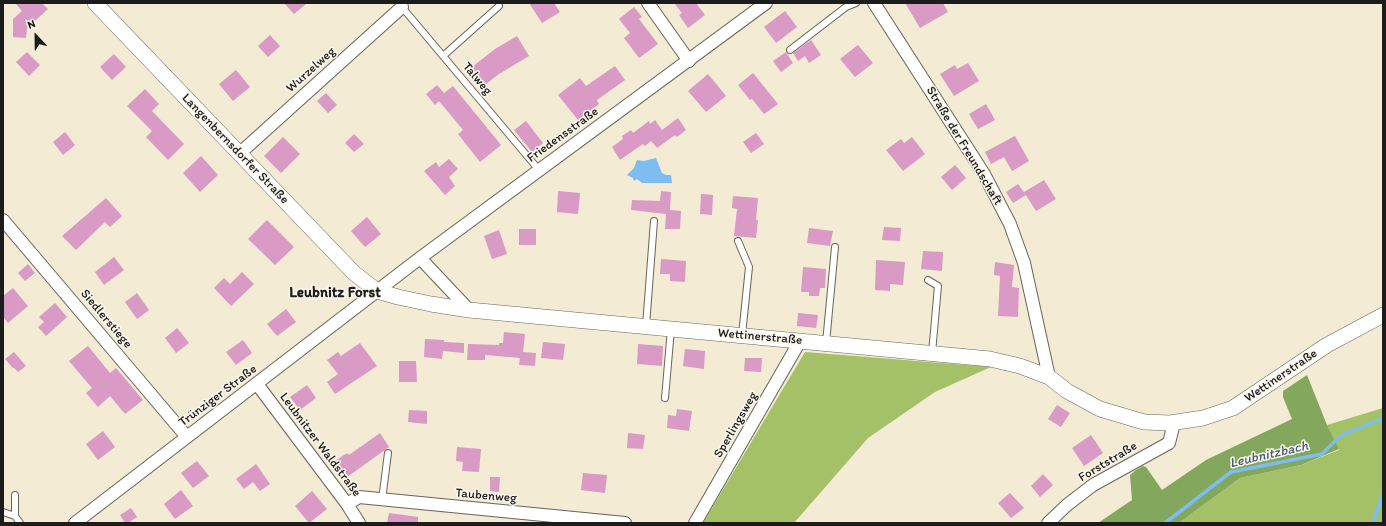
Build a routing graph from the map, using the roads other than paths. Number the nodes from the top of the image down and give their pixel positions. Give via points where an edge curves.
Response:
1 (95, 3) edge
2 (648, 3) edge
3 (766, 3) edge
4 (856, 3) edge
5 (874, 3) edge
6 (400, 5) edge
7 (499, 6) dead end
8 (790, 50) dead end
9 (443, 56) junction
10 (689, 61) junction
11 (239, 154) junction
12 (539, 170) junction
13 (3, 220) edge
14 (654, 221) dead end
15 (738, 241) dead end
16 (835, 247) dead end
17 (420, 258) junction
18 (928, 280) dead end
19 (377, 291) junction
20 (469, 310) junction
21 (1383, 315) edge
22 (646, 326) junction
23 (671, 328) junction
24 (742, 335) junction
25 (800, 341) junction
26 (826, 343) junction
27 (932, 353) junction
28 (1049, 377) junction
29 (257, 384) junction
30 (666, 398) dead end
31 (1174, 423) junction
32 (187, 437) junction
33 (388, 453) dead end
34 (15, 495) dead end
35 (382, 500) junction
36 (347, 504) junction
37 (3, 512) edge
38 (15, 516) junction
39 (20, 523) edge
40 (75, 523) edge
41 (359, 523) edge
42 (625, 523) edge
43 (695, 523) edge
44 (1048, 523) edge

1 - 11 street, Langenbernsdorfer Straße
2 - 10 street
3 - 10 street, Friedensstraße
4 - 8 lane via 846,7
5 - 28 street, Straße der Freundschaft via 984,174 1010,224 1024,263
6 - 9 lane, Talweg
6 - 11 street, Wurzelweg
7 - 9 lane
9 - 12 lane, Talweg
10 - 12 street, Friedensstraße
11 - 19 street, Langenbernsdorfer Straße via 354,273
12 - 17 street, Friedensstraße
13 - 32 street, Siedlerstiege
14 - 22 lane
15 - 24 lane via 748,266
16 - 26 lane
17 - 19 street, Friedensstraße
17 - 20 street
18 - 27 lane via 938,286
19 - 20 street, Wettinerstraße via 430,304
19 - 29 street, Trünziger Straße
20 - 22 street, Wettinerstraße
21 - 31 street, Wettinerstraße via 1327,345 1233,408 1203,418
22 - 23 street, Wettinerstraße
23 - 24 street, Wettinerstraße
23 - 30 lane
24 - 25 street, Wettinerstraße
25 - 26 street, Wettinerstraße
25 - 43 street, Sperlingsweg
26 - 27 street, Wettinerstraße
27 - 28 street, Wettinerstraße via 990,359 1020,366
28 - 31 street via 1067,391 1100,409 1144,422
29 - 32 street, Trünziger Straße
29 - 36 street, Leubnitzer Waldstraße
31 - 44 street, Forststraße via 1169,443 1093,485
32 - 40 street, Trünziger Straße
33 - 35 lane
34 - 38 lane
35 - 36 street, Taubenweg via 359,498
35 - 42 street, Taubenweg
36 - 41 street, Leubnitzer Waldstraße
37 - 38 lane
38 - 39 lane

